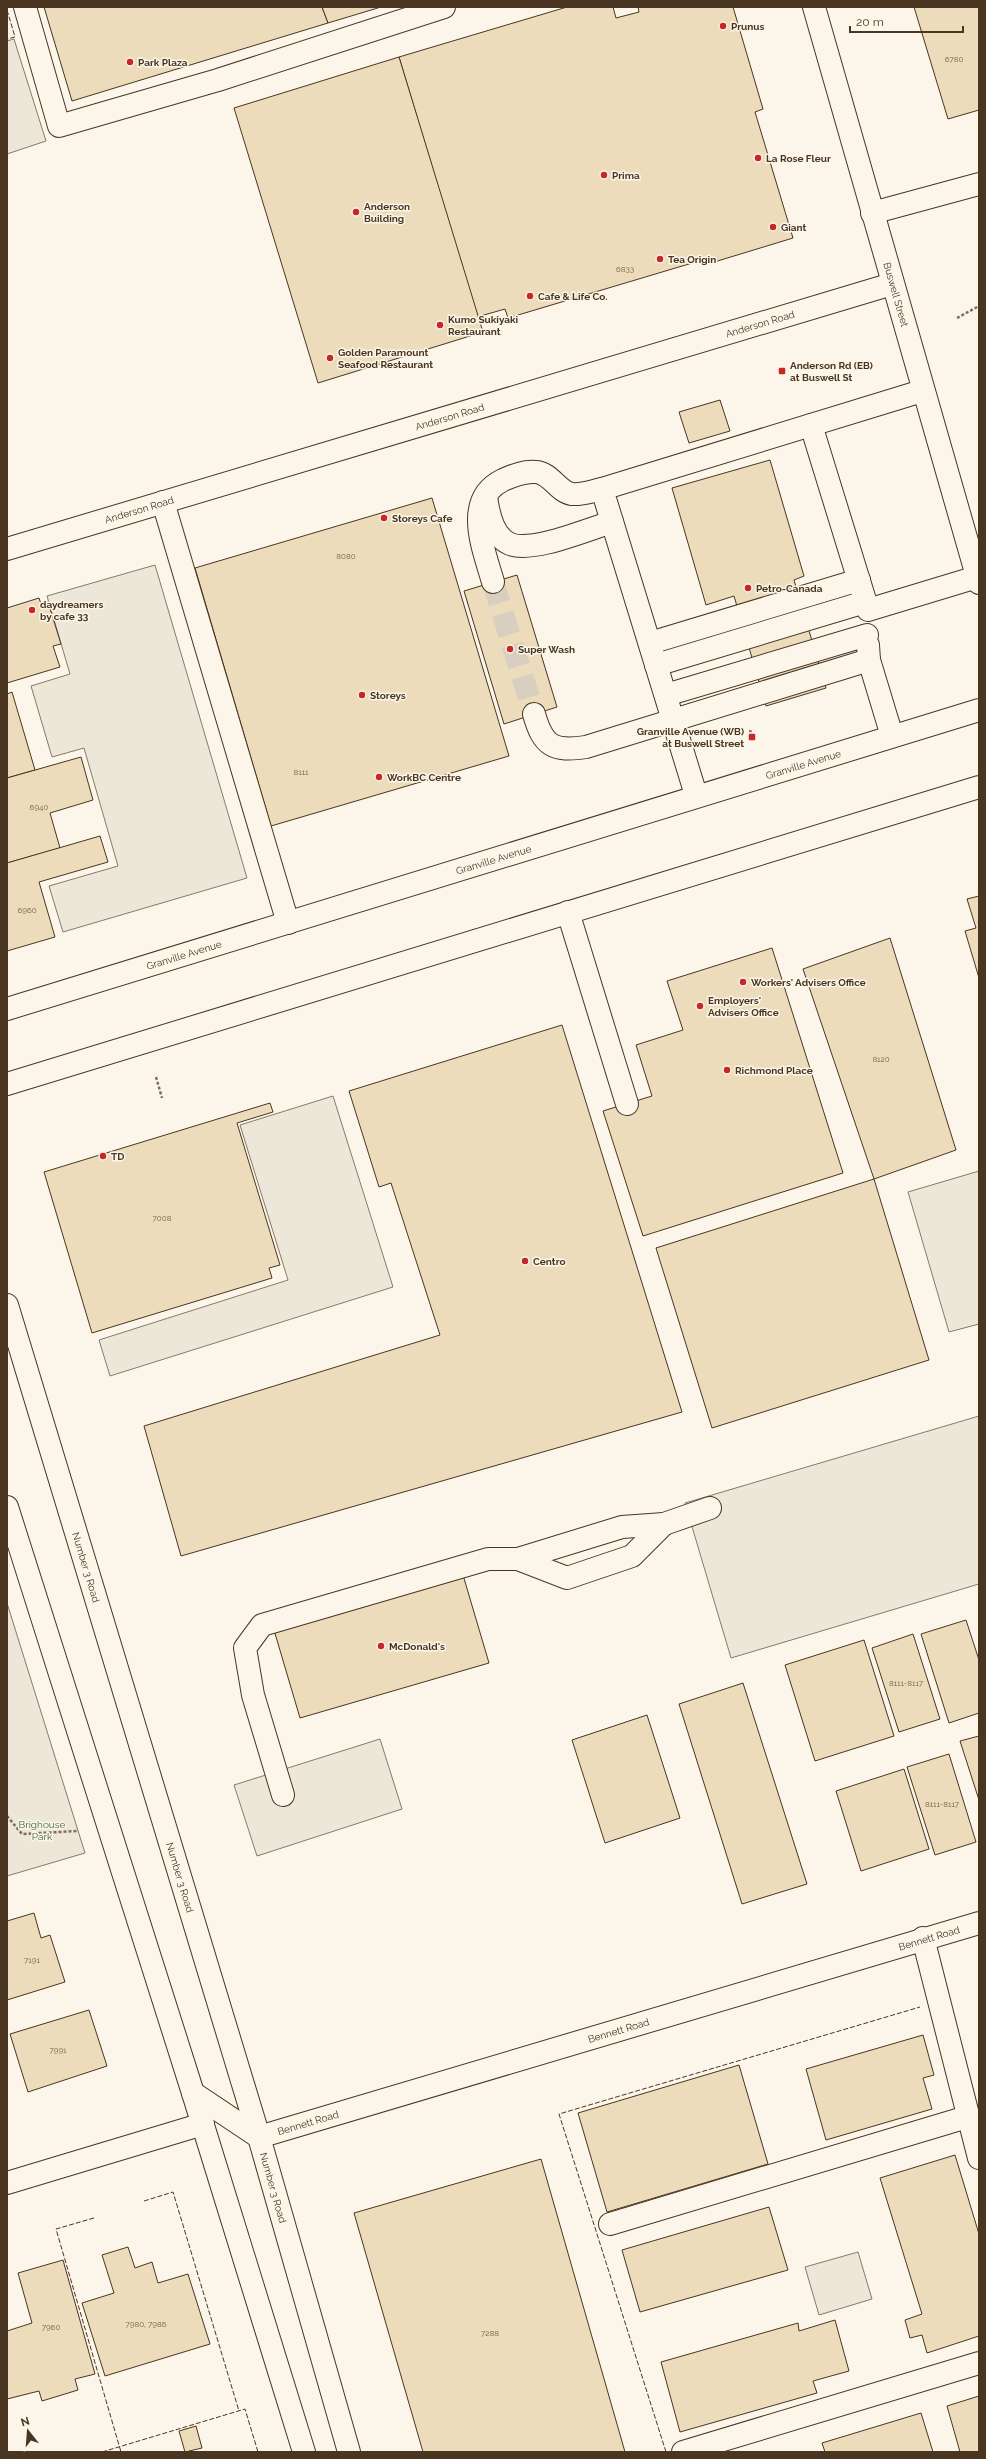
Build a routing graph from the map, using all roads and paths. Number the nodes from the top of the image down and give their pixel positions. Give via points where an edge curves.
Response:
1 (25, 7) edge
2 (444, 7) edge
3 (814, 7) edge
4 (979, 184) edge
5 (872, 213) junction
6 (892, 284) junction
7 (979, 306) edge
8 (957, 318) dead end
9 (922, 391) junction
10 (811, 425) junction
11 (602, 489) junction
12 (486, 495) junction
13 (163, 502) junction
14 (612, 522) junction
15 (7, 549) edge
16 (858, 580) junction
17 (978, 580) edge
18 (493, 582) tunnel mouth
19 (866, 606) junction
20 (868, 635) junction
21 (650, 643) junction
22 (869, 660) junction
23 (656, 665) junction
24 (666, 695) junction
25 (979, 710) edge
26 (534, 714) tunnel mouth
27 (674, 720) junction
28 (892, 736) junction
29 (979, 786) edge
30 (696, 795) junction
31 (568, 912) junction
32 (288, 923) junction
33 (7, 1008) edge
34 (156, 1078) dead end
35 (7, 1084) edge
36 (162, 1098) dead end
37 (627, 1104) dead end
38 (7, 1305) edge
39 (7, 1507) edge
40 (710, 1508) dead end
41 (664, 1524) junction
42 (518, 1559) junction
43 (283, 1795) dead end
44 (7, 1816) edge
45 (86, 1830) dead end
46 (979, 1923) edge
47 (923, 1938) junction
48 (193, 2093) junction
49 (967, 2117) junction
50 (203, 2124) junction
51 (259, 2137) junction
52 (979, 2158) edge
53 (7, 2183) edge
54 (610, 2224) dead end
55 (979, 2363) edge
56 (304, 2452) edge
57 (349, 2452) edge
58 (683, 2452) edge

1 - 2 main road via 59,126 218,80
3 - 5 main road, Buswell Street
4 - 5 main road
5 - 6 main road, Buswell Street
6 - 9 main road, Buswell Street
6 - 13 main road, Anderson Road
7 - 8 path
9 - 10 main road
9 - 17 main road, Buswell Street
10 - 11 main road
10 - 16 main road
11 - 12 main road via 584,494 570,494 549,477 537,472 518,473 499,483
11 - 14 main road
12 - 14 main road via 491,519 498,534 510,544 535,545
12 - 18 main road via 478,512 479,534
13 - 15 main road, Anderson Road
13 - 32 main road
14 - 21 main road
16 - 19 main road
16 - 21 main road
17 - 19 main road
19 - 20 main road
19 - 23 main road
20 - 22 main road
20 - 24 main road
21 - 23 main road
22 - 27 main road
22 - 28 main road
23 - 24 main road
24 - 27 main road
25 - 28 main road, Granville Avenue
26 - 27 main road via 539,731 546,742 563,748 586,747
27 - 30 main road
28 - 30 main road, Granville Avenue
29 - 31 main road
30 - 32 main road, Granville Avenue
31 - 35 main road
31 - 37 main road
32 - 33 main road, Granville Avenue
34 - 36 path
38 - 51 main road, Number 3 Road
39 - 48 main road
40 - 41 main road
41 - 42 main road via 622,1527
41 - 42 main road via 632,1556 567,1578
42 - 43 main road via 488,1559 262,1625 245,1648 253,1695
44 - 45 path via 22,1834
46 - 47 main road, Bennett Road
47 - 49 main road
47 - 51 main road, Bennett Road
48 - 50 main road
48 - 51 main road
49 - 52 main road
49 - 54 main road
50 - 53 main road
50 - 56 main road
51 - 57 main road, Number 3 Road
55 - 58 main road

